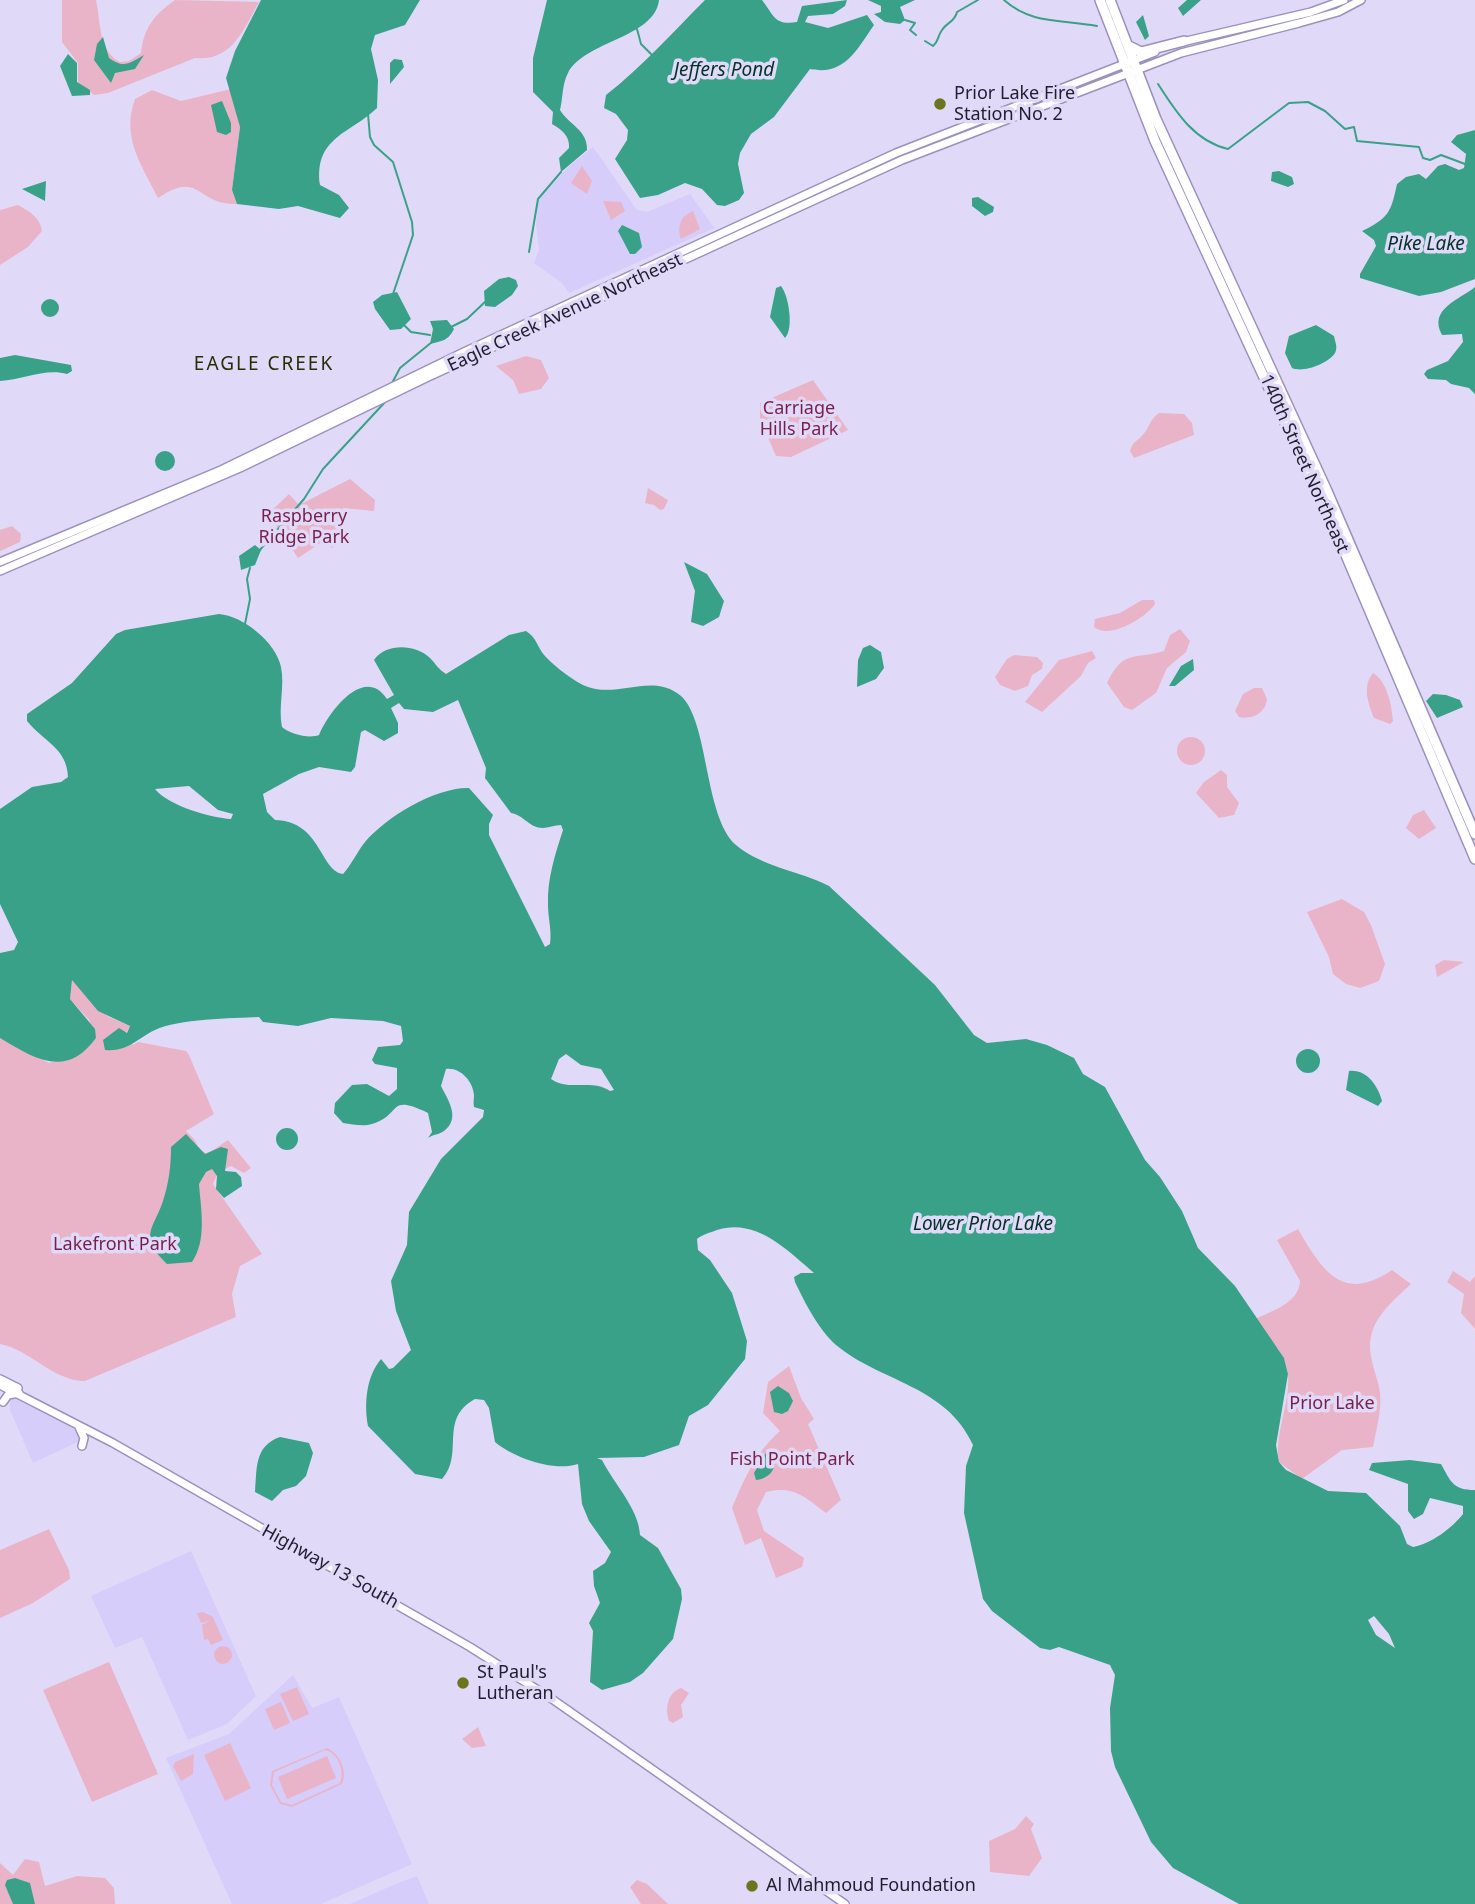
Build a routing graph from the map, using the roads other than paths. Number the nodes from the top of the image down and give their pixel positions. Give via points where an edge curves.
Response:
1 (1100, 0) edge
2 (1110, 0) edge
3 (1344, 0) edge
4 (1361, 0) edge
5 (1184, 41) junction
6 (1127, 44) junction
7 (1131, 66) junction
8 (174, 489) junction
9 (141, 511) junction
10 (0, 562) edge
11 (0, 571) edge
12 (1475, 834) edge
13 (1475, 859) edge
14 (0, 1379) edge
15 (0, 1385) edge
16 (19, 1393) junction
17 (3, 1402) dead end
18 (77, 1424) junction
19 (113, 1443) junction
20 (82, 1446) dead end
21 (845, 1904) edge

1 - 7 highway
2 - 6 highway
3 - 5 main road
4 - 7 main road via 1338,12
5 - 6 highway via 1141,52
5 - 7 main road
6 - 7 highway
7 - 8 main road, Eagle Creek Avenue Northeast via 944,133 838,178
7 - 9 main road, Eagle Creek Avenue Northeast via 846,183
7 - 12 highway, 140th Street Northeast via 1327,491
7 - 13 highway, 140th Street Northeast via 1164,162 1345,553
8 - 9 main road
8 - 10 main road, Eagle Creek Avenue Northeast
9 - 11 main road, Eagle Creek Avenue Northeast
14 - 19 main road, Highway 13 South
15 - 16 main road, Highway 13 South
16 - 17 main road via 8,1395
16 - 18 main road, Highway 13 South
18 - 19 main road, Highway 13 South
18 - 20 main road via 84,1434
19 - 21 main road, Highway 13 South via 436,1627 544,1695

